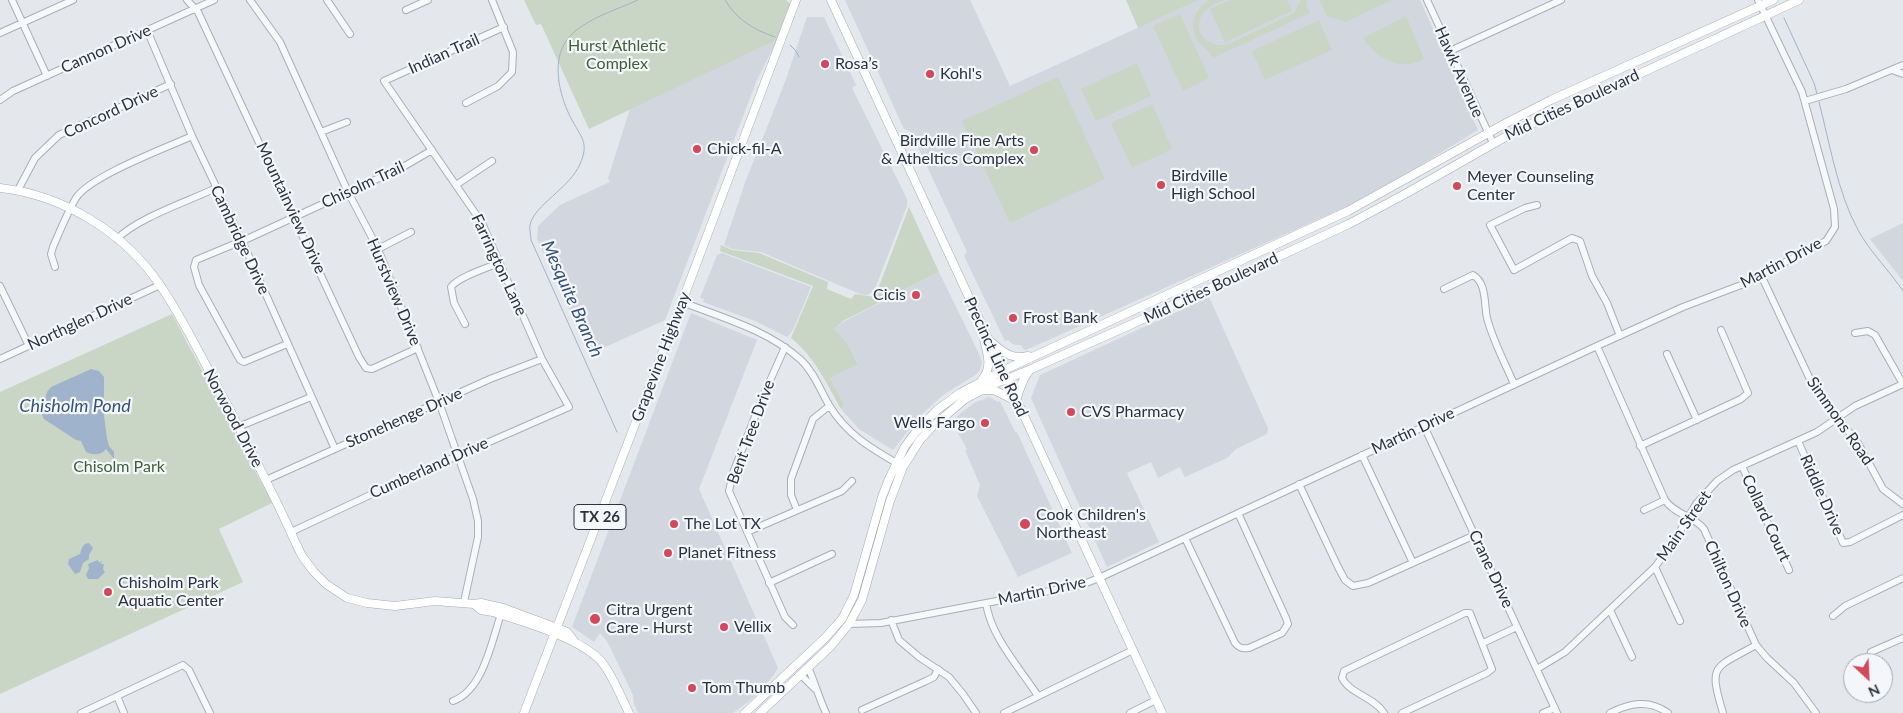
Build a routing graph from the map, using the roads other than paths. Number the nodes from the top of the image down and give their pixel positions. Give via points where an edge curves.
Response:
1 (12, 0) edge
2 (73, 0) edge
3 (187, 0) edge
4 (214, 0) edge
5 (250, 0) edge
6 (327, 0) edge
7 (428, 0) edge
8 (492, 0) edge
9 (1427, 0) edge
10 (1561, 0) edge
11 (1773, 0) edge
12 (1799, 0) edge
13 (830, 1) edge
14 (797, 2) edge
15 (1759, 3) edge
16 (196, 8) junction
17 (406, 10) dead end
18 (1765, 16) junction
19 (22, 23) junction
20 (504, 27) junction
21 (147, 30) junction
22 (0, 33) edge
23 (350, 34) dead end
24 (1450, 51) junction
25 (1903, 65) edge
26 (1892, 70) junction
27 (1903, 74) edge
28 (47, 76) junction
29 (384, 81) joint
30 (171, 84) junction
31 (0, 100) edge
32 (1805, 101) junction
33 (466, 103) dead end
34 (347, 122) dead end
35 (321, 132) junction
36 (1487, 133) junction
37 (192, 136) junction
38 (1493, 143) junction
39 (432, 150) junction
40 (492, 161) dead end
41 (456, 185) junction
42 (0, 188) edge
43 (216, 188) junction
44 (18, 190) junction
45 (348, 192) junction
46 (1537, 205) dead end
47 (1358, 206) junction
48 (71, 209) junction
49 (1364, 215) junction
50 (295, 217) junction
51 (411, 232) dead end
52 (117, 239) junction
53 (242, 241) junction
54 (378, 249) junction
55 (1248, 257) junction
56 (499, 263) junction
57 (1262, 264) junction
58 (55, 267) dead end
59 (1761, 275) junction
60 (160, 285) junction
61 (0, 286) edge
62 (1444, 289) dead end
63 (2, 295) edge
64 (682, 302) junction
65 (1124, 314) junction
66 (465, 324) dead end
67 (1128, 326) junction
68 (983, 330) junction
69 (1721, 330) dead end
70 (1854, 333) dead end
71 (1620, 336) junction
72 (988, 339) junction
73 (287, 344) junction
74 (28, 346) junction
75 (785, 346) junction
76 (1597, 346) junction
77 (418, 348) junction
78 (1039, 354) junction
79 (1667, 354) dead end
80 (0, 359) edge
81 (542, 359) junction
82 (1032, 368) junction
83 (1002, 371) junction
84 (1006, 379) junction
85 (1514, 384) junction
86 (1903, 384) edge
87 (981, 386) junction
88 (311, 397) junction
89 (953, 397) junction
90 (1016, 401) junction
91 (438, 402) junction
92 (829, 406) junction
93 (569, 407) joint
94 (942, 417) junction
95 (1838, 419) junction
96 (1697, 420) junction
97 (1424, 426) junction
98 (238, 427) junction
99 (1798, 441) junction
100 (1640, 446) junction
101 (336, 449) junction
102 (458, 455) junction
103 (1362, 455) junction
104 (900, 465) junction
105 (1742, 466) junction
106 (266, 480) junction
107 (852, 481) dead end
108 (1299, 484) junction
109 (1665, 500) junction
110 (1903, 504) edge
111 (797, 510) junction
112 (1644, 510) dead end
113 (1238, 513) junction
114 (1903, 514) edge
115 (1688, 518) junction
116 (290, 532) junction
117 (746, 532) junction
118 (1475, 535) junction
119 (1185, 538) junction
120 (832, 554) dead end
121 (1413, 563) junction
122 (1655, 567) junction
123 (1789, 570) dead end
124 (1099, 578) junction
125 (1903, 578) edge
126 (769, 583) junction
127 (855, 590) junction
128 (464, 602) junction
129 (986, 602) junction
130 (1610, 610) junction
131 (502, 611) junction
132 (1833, 616) dead end
133 (891, 620) junction
134 (1680, 621) dead end
135 (849, 624) junction
136 (793, 625) dead end
137 (1518, 627) junction
138 (556, 631) junction
139 (1903, 638) edge
140 (1483, 643) junction
141 (1756, 645) junction
142 (1133, 650) junction
143 (1871, 652) dead end
144 (1632, 657) dead end
145 (808, 668) junction
146 (938, 669) junction
147 (1537, 669) junction
148 (800, 675) junction
149 (816, 690) junction
150 (117, 696) junction
151 (1038, 696) junction
152 (1156, 700) junction
153 (453, 701) dead end
154 (862, 710) dead end
155 (1556, 710) edge
156 (82, 713) edge
157 (124, 713) edge
158 (210, 713) edge
159 (524, 713) edge
160 (628, 713) edge
161 (745, 713) edge
162 (760, 713) edge
163 (826, 713) edge
164 (976, 713) edge
165 (1004, 713) edge
166 (1130, 713) edge
167 (1162, 713) edge
168 (1384, 713) edge
169 (1402, 713) edge
170 (1543, 713) edge
171 (1610, 713) edge
172 (1668, 713) edge
173 (1723, 713) edge
174 (1816, 713) edge

1 - 19 street
2 - 19 street
3 - 16 street, Mountainview Drive
4 - 16 street, Cannon Drive
5 - 35 street, Hurstview Drive via 280,42
6 - 23 street
7 - 17 street
8 - 20 street
9 - 24 street, Hawk Avenue
10 - 24 street
11 - 15 main road, Mid Cities Boulevard
12 - 18 main road, Mid Cities Boulevard
13 - 68 main road, Precinct Line Road
14 - 64 main road, Grapevine Highway / TX 26
15 - 18 street, Martin Drive
15 - 36 main road, Mid Cities Boulevard
16 - 21 street, Cannon Drive
16 - 50 street, Mountainview Drive
18 - 32 street, Martin Drive
18 - 38 main road, Mid Cities Boulevard
19 - 22 street
19 - 28 street
20 - 29 street, Indian Trail
20 - 33 street via 513,52 512,72 498,86
21 - 28 street, Cannon Drive
21 - 30 street, Cambridge Drive
24 - 36 street, Hawk Avenue
25 - 26 street
26 - 27 street
26 - 32 street
28 - 31 street, Cannon Drive
29 - 39 street, Farrington Lane
30 - 37 street, Cambridge Drive
30 - 44 street, Concord Drive via 59,135 35,158
32 - 59 street, Martin Drive via 1829,188 1836,227 1826,241
34 - 35 street
35 - 45 street, Hurstview Drive
36 - 38 street, Hawk Avenue
36 - 47 main road, Mid Cities Boulevard
37 - 43 street, Cambridge Drive
37 - 48 street via 89,184 76,197
38 - 49 main road, Mid Cities Boulevard
39 - 41 street, Farrington Lane
39 - 45 street, Chisolm Trail
40 - 41 street
41 - 56 street, Farrington Lane via 482,223
42 - 44 main road, Norwood Drive
43 - 52 street via 141,222
43 - 53 street, Cambridge Drive
44 - 48 main road, Norwood Drive
45 - 50 street, Chisolm Trail
45 - 54 street, Hurstview Drive
46 - 71 street via 1490,225 1514,270 1572,238 1580,241 1592,276
47 - 49 main road
47 - 55 main road, Mid Cities Boulevard
48 - 52 main road, Norwood Drive
48 - 58 street via 51,252
49 - 57 main road, Mid Cities Boulevard
50 - 53 street, Chisolm Trail
50 - 77 street, Mountainview Drive via 366,368 372,369
51 - 54 street
52 - 60 main road, Norwood Drive via 140,259
53 - 73 street, Cambridge Drive
53 - 73 street, Chisolm Trail via 196,260 194,267 199,285 240,360 244,362
54 - 77 street, Hurstview Drive
55 - 57 main road
55 - 65 main road, Mid Cities Boulevard
56 - 66 street via 461,279 451,287 454,303
56 - 81 street, Farrington Lane
57 - 67 main road, Mid Cities Boulevard
59 - 71 street, Martin Drive
59 - 95 street, Simmons Road via 1816,392
60 - 74 street, Northglen Drive
60 - 98 main road, Norwood Drive
61 - 63 street
62 - 85 street via 1473,274 1477,277 1484,294 1487,318
63 - 74 street
64 - 75 street
64 - 138 main road, Grapevine Highway / TX 26
65 - 67 main road
65 - 78 main road, Mid Cities Boulevard
67 - 82 main road, Mid Cities Boulevard
68 - 72 main road, Precinct Line Road
68 - 87 main road via 989,361
69 - 96 street via 1748,393
70 - 86 street via 1868,331 1875,335
71 - 76 street, Martin Drive
72 - 78 main road via 1008,356
72 - 83 main road, Precinct Line Road
73 - 88 street, Cambridge Drive
74 - 80 street, Northglen Drive
75 - 92 street via 809,370
75 - 117 street, Bent Tree Drive via 730,484 729,491
76 - 85 street, Martin Drive
76 - 100 street, Chilton Drive
77 - 91 street, Hurstview Drive
78 - 83 main road, Mid Cities Boulevard
79 - 96 street
81 - 91 street, Stonehenge Drive
81 - 93 street, Farrington Lane
82 - 84 main road, Mid Cities Boulevard
82 - 90 main road
83 - 84 main road, Precinct Line Road
83 - 87 main road, Mid Cities Boulevard
84 - 87 main road, Mid Cities Boulevard
84 - 90 main road, Precinct Line Road
85 - 97 street, Martin Drive
86 - 95 street, Main Street via 1855,406
87 - 89 main road, Mid Cities Boulevard
87 - 90 main road
87 - 94 main road, Mid Cities Boulevard
88 - 98 street
88 - 101 street, Cambridge Drive
89 - 94 main road via 949,410
89 - 104 main road, Mid Cities Boulevard via 915,433
90 - 124 main road, Precinct Line Road
91 - 101 street, Stonehenge Drive
91 - 102 street, Hurstview Drive
92 - 104 street via 851,434
92 - 111 street via 813,419 791,479 791,495
93 - 102 street, Cumberland Drive
94 - 104 main road, Mid Cities Boulevard
95 - 99 street, Main Street
95 - 110 street, Simmons Road via 1865,454 1883,489
96 - 100 street
97 - 103 street, Martin Drive
97 - 118 street, Crane Drive
98 - 106 main road, Norwood Drive
99 - 105 street, Main Street
99 - 114 street, Riddle Drive via 1843,543
100 - 109 street, Chilton Drive
101 - 106 street, Stonehenge Drive
102 - 116 street, Cumberland Drive
102 - 128 street, Hurstview Drive via 473,499 478,529
103 - 108 street, Martin Drive
103 - 121 street
104 - 127 main road, Mid Cities Boulevard via 882,497
104 - 135 main road, Mid Cities Boulevard via 862,600
105 - 115 street, Main Street via 1716,481
105 - 123 street, Collard Court
106 - 116 main road, Norwood Drive
107 - 111 street via 842,491
108 - 113 street, Martin Drive
108 - 121 street via 1349,584 1359,586
109 - 112 street
109 - 115 street, Chilton Drive
111 - 117 street
113 - 119 street, Martin Drive
113 - 119 street via 1288,624 1282,633 1249,648 1238,647
115 - 122 street, Main Street
115 - 141 street, Chilton Drive via 1704,529
116 - 128 main road, Norwood Drive via 314,572 347,598 395,606 419,602
117 - 126 street, Bent Tree Drive
118 - 121 street
118 - 137 street, Crane Drive
119 - 124 street, Martin Drive
120 - 126 street
122 - 130 street, Main Street
122 - 134 street
124 - 129 street, Martin Drive via 1081,585
124 - 142 main road, Precinct Line Road
125 - 132 street via 1844,606
126 - 136 street, Bent Tree Drive via 785,617
127 - 135 main road
127 - 161 main road, Mid Cities Boulevard via 842,619
128 - 131 main road, Norwood Drive via 481,610
129 - 133 street, Martin Drive
129 - 151 street via 988,616 997,634
130 - 144 street
130 - 147 street, Main Street via 1565,652
131 - 138 main road, Norwood Drive
131 - 153 street via 476,682 463,696
133 - 135 street, Martin Drive
133 - 146 street via 899,640
135 - 145 main road, Mid Cities Boulevard
137 - 140 street
137 - 147 street, Crane Drive
138 - 159 main road, Grapevine Highway / TX 26
138 - 160 main road via 594,654 604,664
139 - 143 street
140 - 168 street via 1470,613 1465,613 1347,669 1342,674 1346,684
140 - 169 street via 1492,669 1487,674
141 - 173 street via 1716,670 1714,676
141 - 174 street, Chilton Drive via 1794,683
142 - 151 street
142 - 152 main road, Precinct Line Road
145 - 148 main road, Mid Cities Boulevard
145 - 149 street
146 - 154 street via 926,682
146 - 164 street via 964,694
147 - 155 street, Crane Drive
148 - 149 street
148 - 162 main road, Mid Cities Boulevard
149 - 163 street
150 - 156 street
150 - 157 street
150 - 158 street via 184,665
151 - 165 street
152 - 166 street
152 - 167 main road, Precinct Line Road
155 - 170 street
171 - 172 street via 1636,703 1651,704

